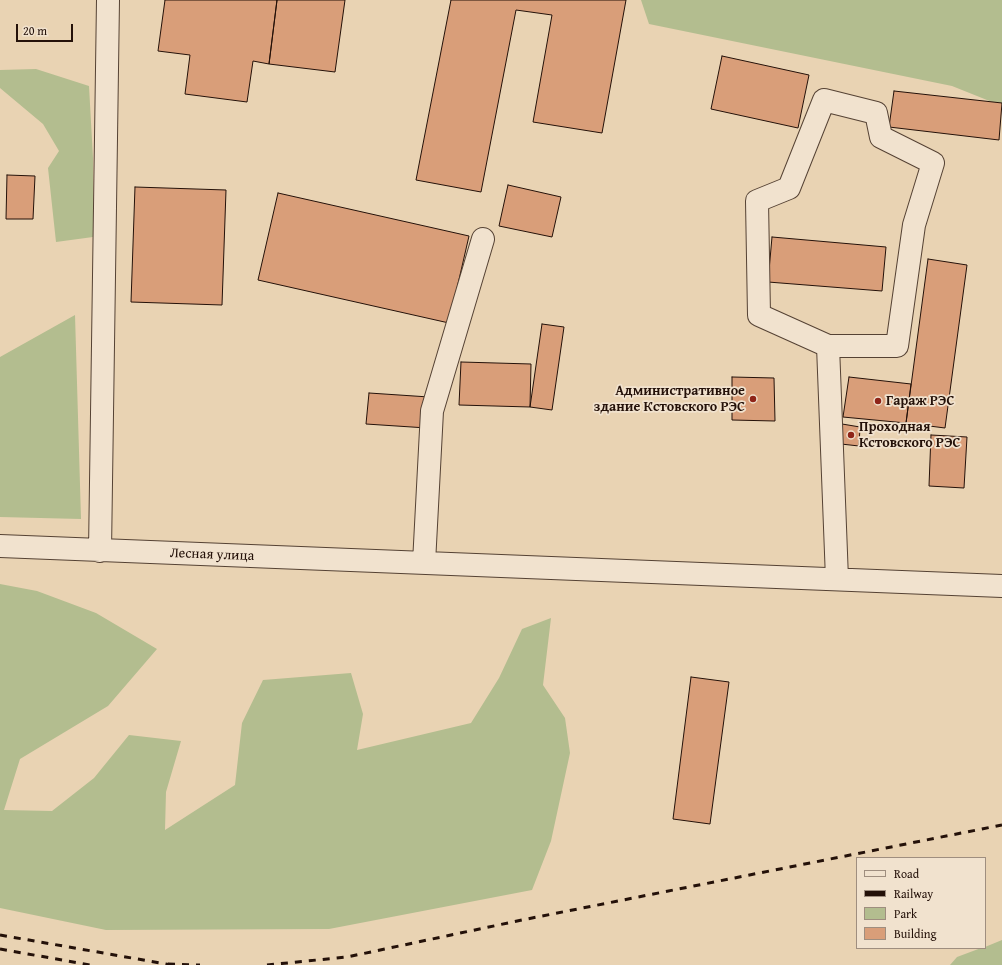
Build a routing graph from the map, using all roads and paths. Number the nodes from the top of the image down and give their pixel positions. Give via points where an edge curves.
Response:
1 (108, 0) edge
2 (483, 239) dead end
3 (828, 346) junction
4 (0, 546) edge
5 (100, 550) junction
6 (424, 563) junction
7 (837, 579) junction
8 (1002, 586) edge

1 - 5 street
2 - 6 street via 432,411
3 - 3 street via 759,314 757,209 757,201 789,188 824,100 876,113 880,138 934,163 914,225 897,346
3 - 7 street
4 - 5 street, Лесная улица
5 - 6 street, Лесная улица
6 - 7 street, Лесная улица
7 - 8 street, Лесная улица

